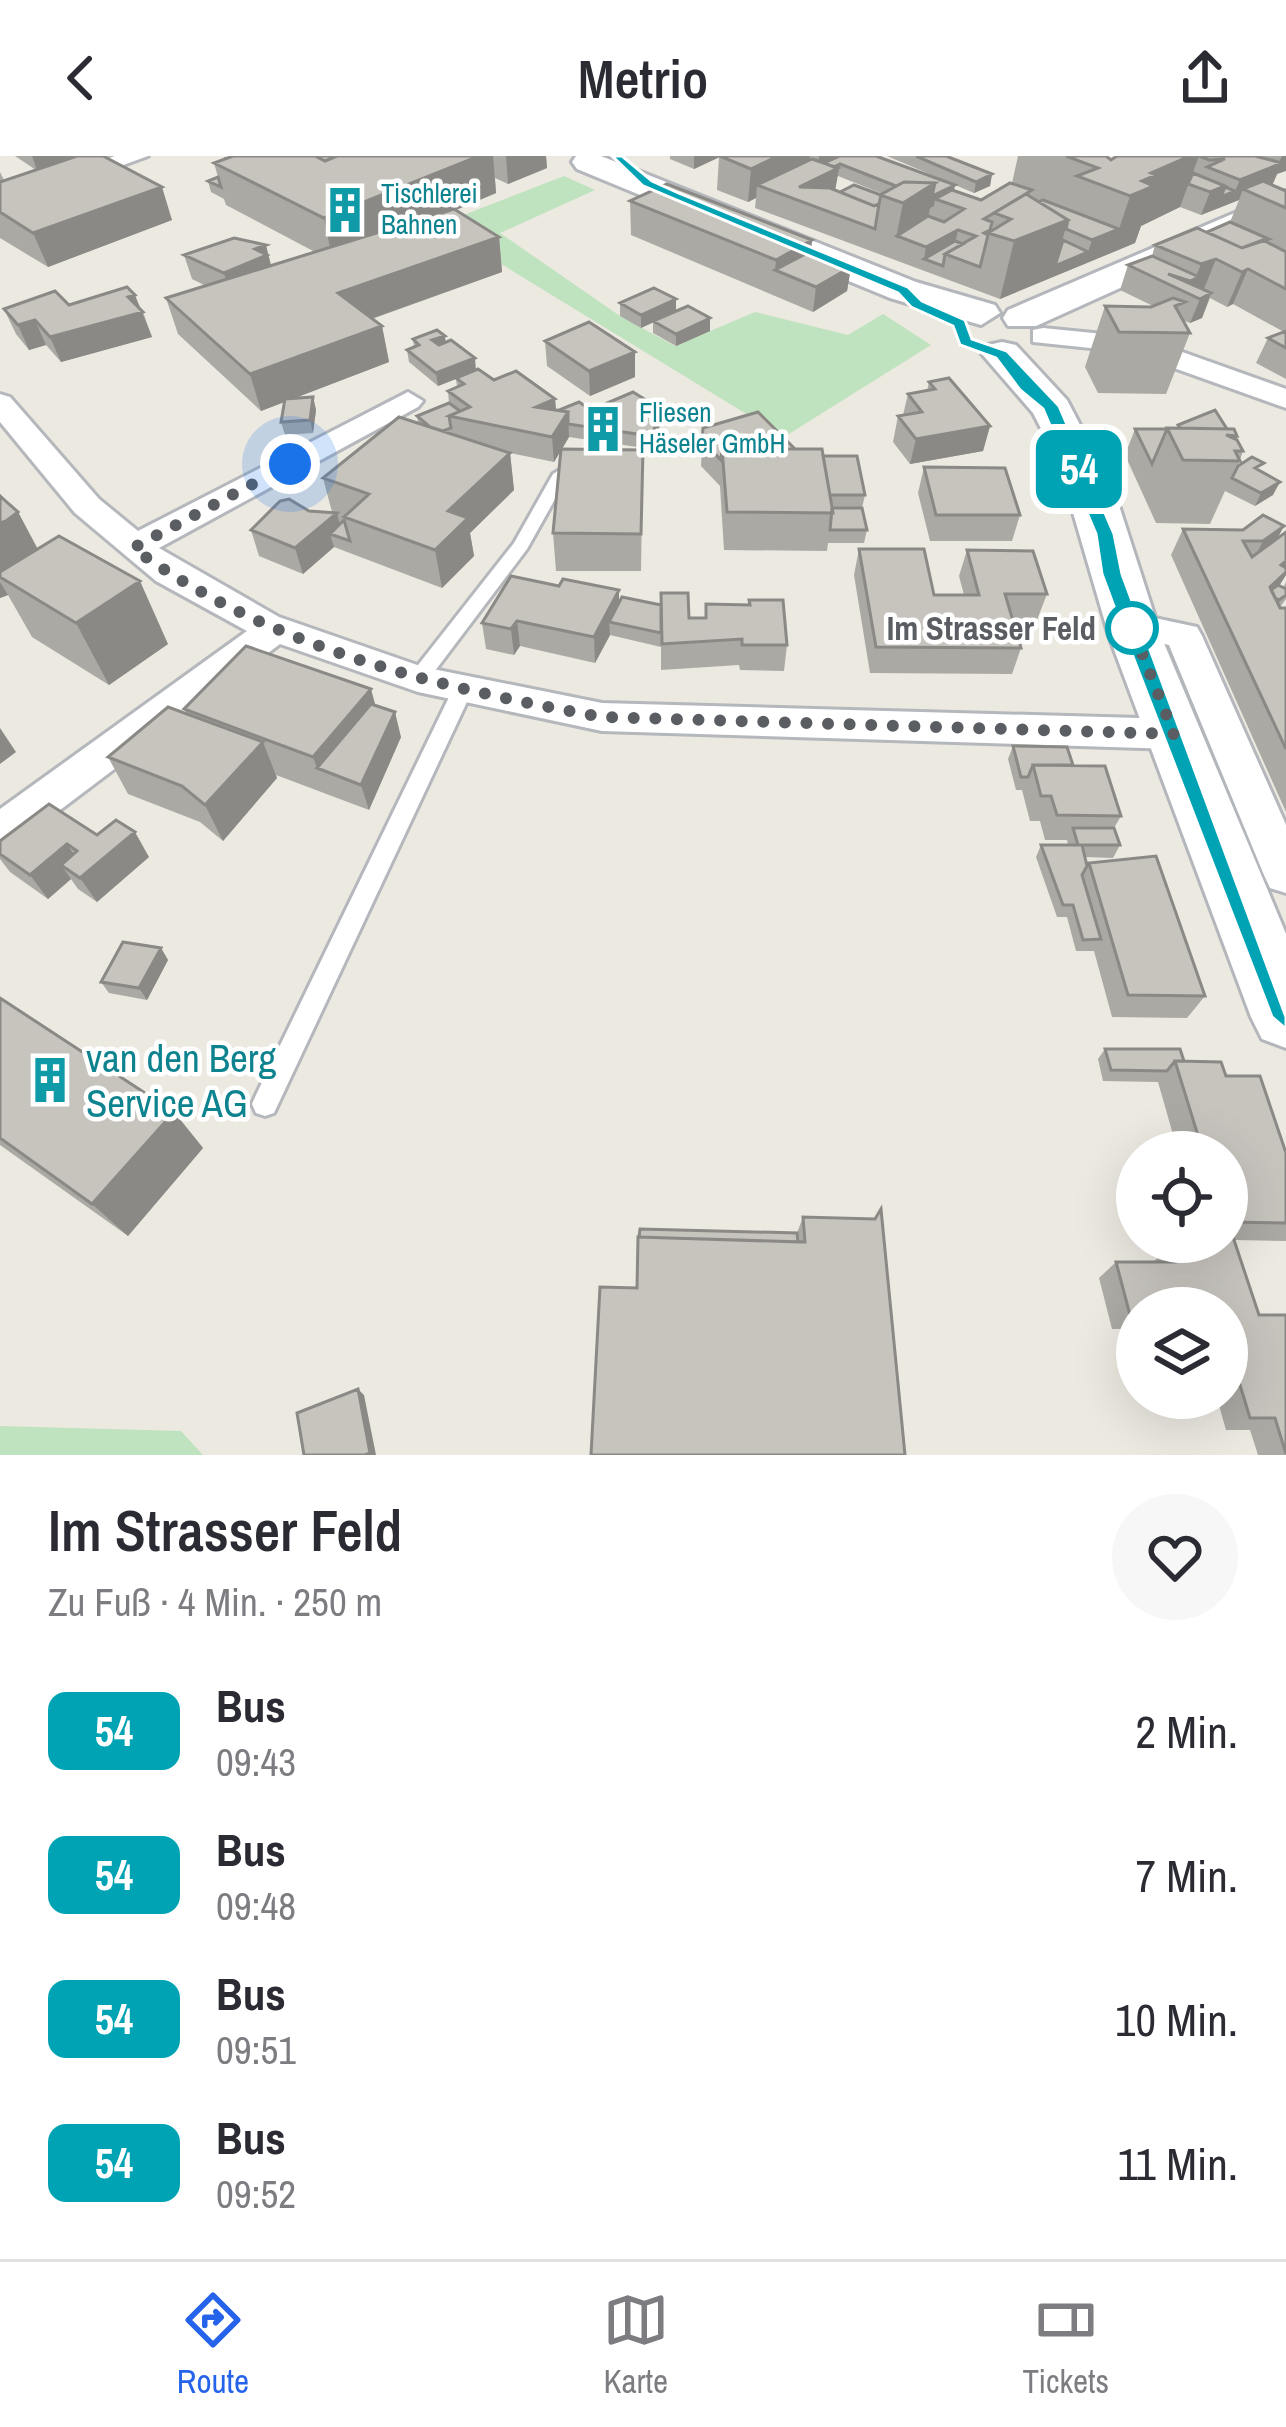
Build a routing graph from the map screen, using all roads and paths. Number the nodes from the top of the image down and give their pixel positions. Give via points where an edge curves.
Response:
1 (137, 156) edge
2 (596, 157) edge
3 (1286, 201) edge
4 (0, 202) edge
5 (1024, 340) junction
6 (1286, 399) edge
7 (408, 400) dead end
8 (0, 403) edge
9 (561, 474) edge
10 (133, 548) junction
11 (1131, 626) junction
12 (274, 630) junction
13 (418, 679) junction
14 (463, 689) junction
15 (1174, 734) junction
16 (0, 832) edge
17 (1286, 874) edge
18 (1286, 1016) edge
19 (265, 1104) dead end

1 - 4 street
2 - 5 main road via 903,290 916,304 971,318 965,342
3 - 5 main road
5 - 6 street via 1133,344
5 - 11 main road via 1026,387 1050,406 1105,534
7 - 10 street
8 - 10 street
9 - 13 lane via 521,544
10 - 12 street
11 - 15 main road
11 - 17 street via 1184,636
12 - 13 street
12 - 16 street
13 - 14 street
14 - 15 street via 602,717
14 - 19 lane
15 - 18 main road

